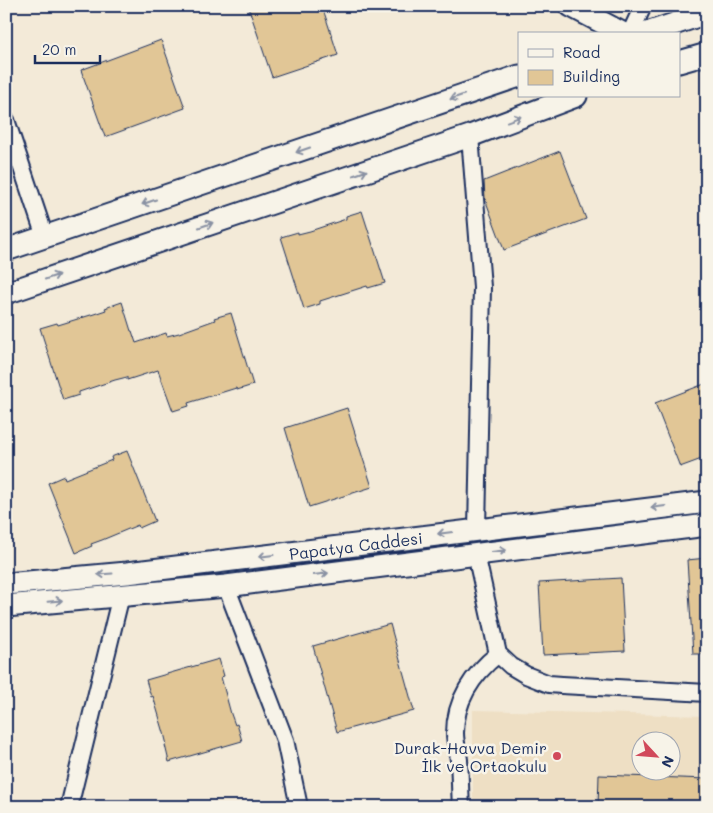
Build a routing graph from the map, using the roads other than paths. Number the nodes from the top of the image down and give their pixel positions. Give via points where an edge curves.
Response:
1 (571, 6) edge
2 (643, 6) edge
3 (707, 13) edge
4 (620, 32) edge
5 (631, 32) edge
6 (650, 32) edge
7 (707, 54) edge
8 (680, 62) edge
9 (518, 76) edge
10 (571, 98) edge
11 (6, 120) edge
12 (470, 136) junction
13 (45, 237) junction
14 (6, 250) edge
15 (6, 293) edge
16 (707, 502) edge
17 (707, 525) edge
18 (477, 529) junction
19 (476, 554) junction
20 (220, 562) junction
21 (6, 584) edge
22 (226, 586) junction
23 (121, 595) junction
24 (6, 606) edge
25 (498, 654) junction
26 (707, 693) edge
27 (298, 802) dead end
28 (69, 807) edge
29 (461, 807) edge

1 - 4 street
2 - 5 street
3 - 6 street
7 - 8 street
9 -> 13 street
12 -> 10 street
11 - 13 street
15 -> 12 street
12 - 18 street via 482,287
13 - 14 street
16 -> 18 street, Papatya Caddesi
19 -> 17 street, Papatya Caddesi
18 - 19 street
18 -> 20 street, Papatya Caddesi
22 -> 19 street, Papatya Caddesi
19 - 25 street
20 -> 21 street, Papatya Caddesi
20 - 22 street
22 - 23 street, Papatya Caddesi
22 - 27 street via 285,740
24 -> 23 street, Papatya Caddesi
23 - 28 street
25 - 26 street via 526,675 549,684
25 - 29 street via 475,676 463,696 457,717 455,731

